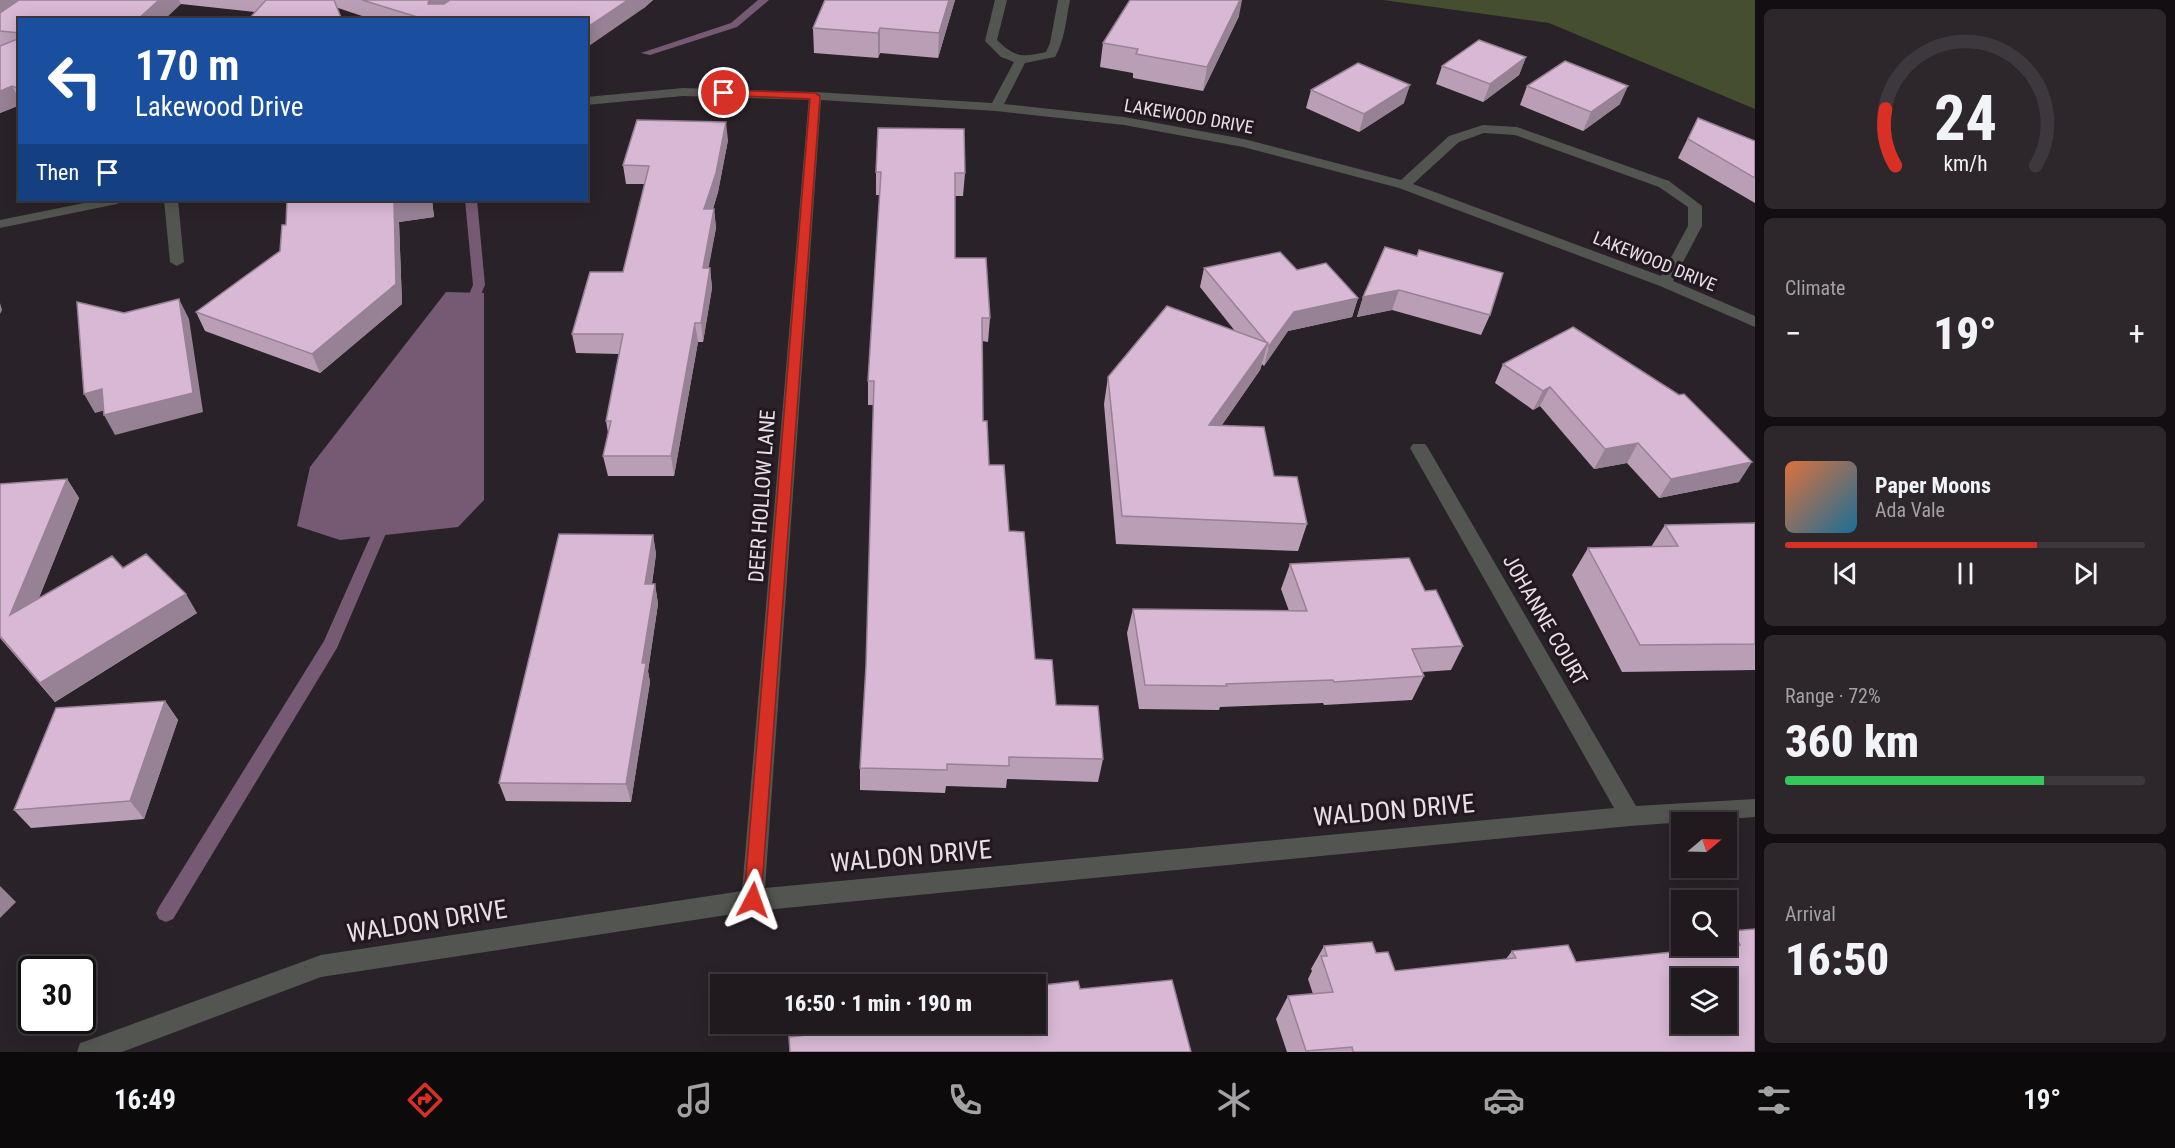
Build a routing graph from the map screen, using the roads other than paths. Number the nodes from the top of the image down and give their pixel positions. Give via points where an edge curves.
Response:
1 (1001, 0) edge
2 (1064, 0) edge
3 (1020, 61) junction
4 (815, 96) junction
5 (588, 101) edge
6 (996, 106) junction
7 (1404, 185) junction
8 (112, 201) edge
9 (171, 201) edge
10 (0, 224) edge
11 (177, 262) dead end
12 (1665, 283) junction
13 (1755, 322) edge
14 (1419, 448) dead end
15 (1755, 808) edge
16 (1630, 816) junction
17 (753, 900) junction
18 (89, 1052) edge

1 - 3 street via 991,41 1003,54
2 - 3 street via 1051,54
3 - 6 street
4 - 5 street, LAKEWOOD DRIVE via 683,92
4 - 6 street, LAKEWOOD DRIVE
4 - 17 street, DEER HOLLOW LANE
6 - 7 street, LAKEWOOD DRIVE via 1124,121 1244,143
7 - 12 street, LAKEWOOD DRIVE
7 - 12 street via 1454,139 1483,129 1516,131 1664,184 1695,206 1695,226
8 - 10 street
9 - 11 street
12 - 13 street, LAKEWOOD DRIVE
14 - 16 street, JOHANNE COURT
15 - 16 street, WALDON DRIVE
16 - 17 street, WALDON DRIVE
17 - 18 street, WALDON DRIVE via 321,966

